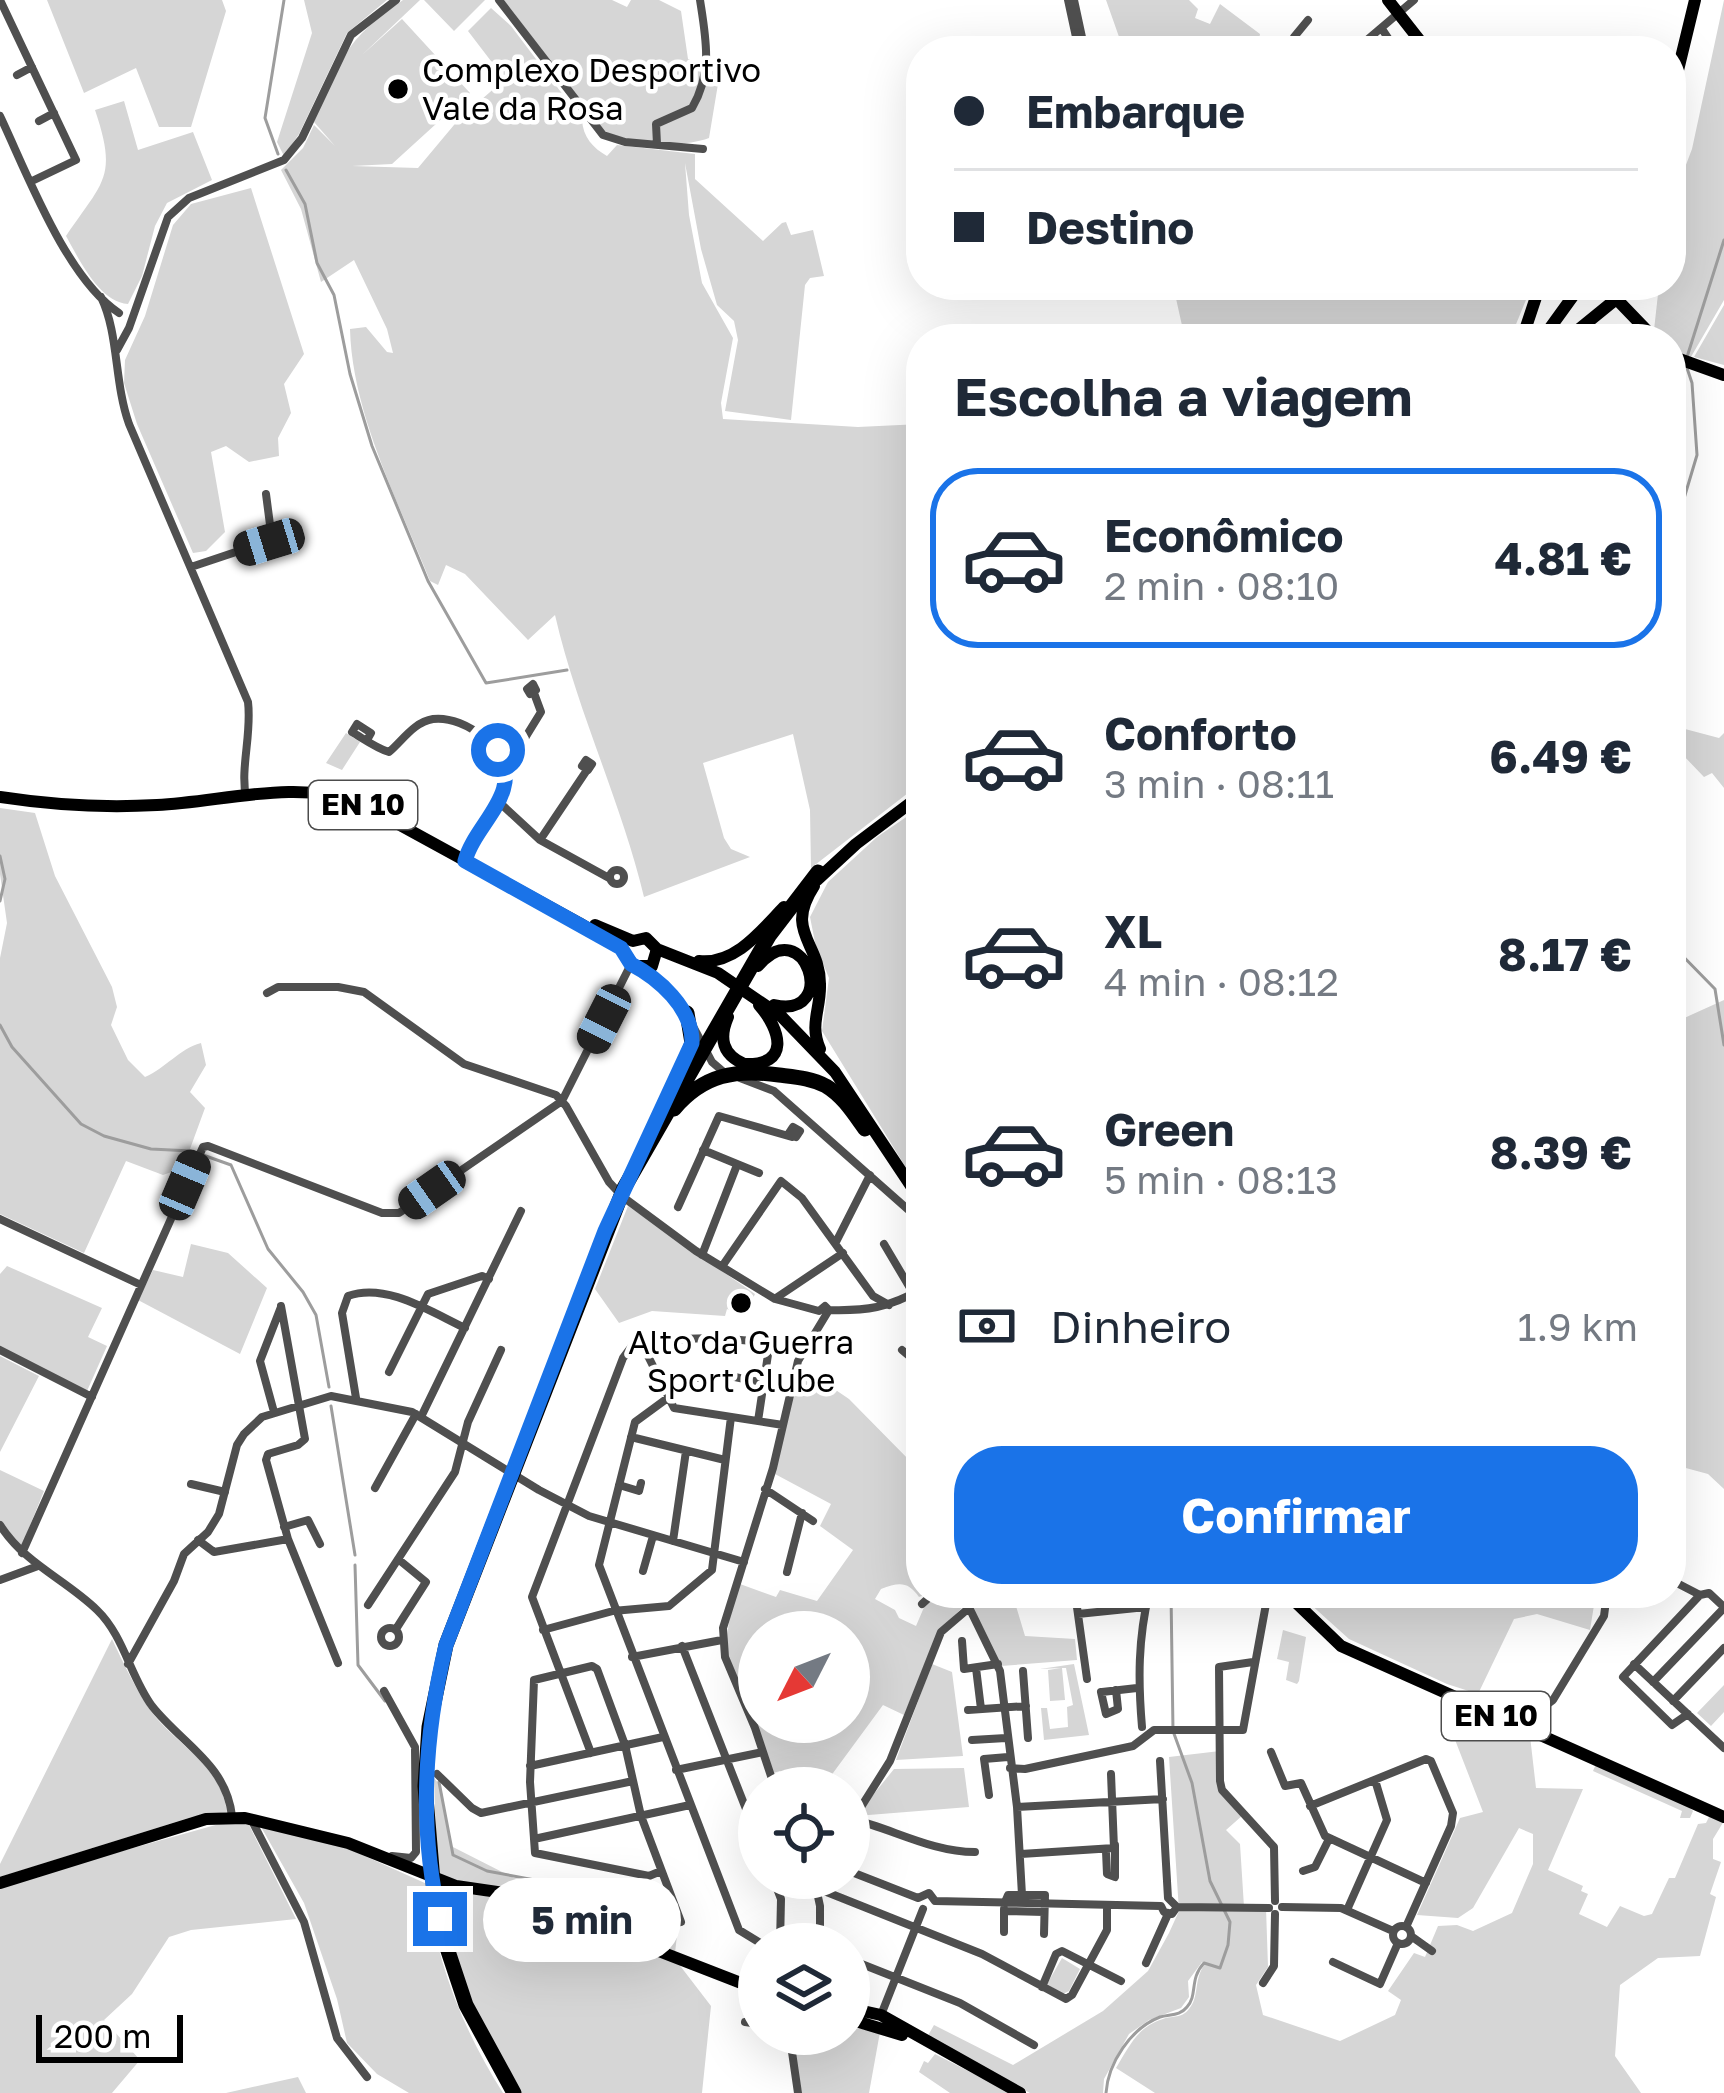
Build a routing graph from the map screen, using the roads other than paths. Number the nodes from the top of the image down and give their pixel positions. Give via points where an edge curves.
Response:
1 (0, 0) edge
2 (397, 0) edge
3 (499, 0) edge
4 (699, 0) edge
5 (1071, 0) edge
6 (1388, 0) edge
7 (1414, 0) edge
8 (1694, 0) edge
9 (1400, 13) junction
10 (1308, 20) dead end
11 (5, 23) edge
12 (1382, 29) junction
13 (1079, 36) edge
14 (1296, 36) edge
15 (1373, 36) edge
16 (1387, 36) edge
17 (1417, 36) edge
18 (1685, 36) edge
19 (32, 67) junction
20 (16, 75) dead end
21 (54, 113) junction
22 (0, 116) edge
23 (39, 121) dead end
24 (657, 144) junction
25 (703, 149) dead end
26 (32, 182) junction
27 (101, 297) junction
28 (1577, 300) edge
29 (1613, 300) edge
30 (1622, 300) edge
31 (135, 310) junction
32 (121, 313) junction
33 (1598, 316) junction
34 (1629, 318) junction
35 (109, 319) junction
36 (1557, 324) edge
37 (1587, 324) edge
38 (1634, 324) edge
39 (1636, 324) edge
40 (128, 329) junction
41 (111, 332) junction
42 (114, 357) junction
43 (1686, 361) edge
44 (1724, 374) edge
45 (266, 494) dead end
46 (190, 567) junction
47 (534, 693) dead end
48 (367, 740) dead end
49 (506, 770) junction
50 (587, 770) dead end
51 (247, 783) junction
52 (0, 797) edge
53 (499, 802) junction
54 (906, 805) edge
55 (540, 840) junction
56 (470, 854) junction
57 (820, 874) junction
58 (609, 878) dead end
59 (534, 898) junction
60 (633, 941) junction
61 (629, 959) junction
62 (653, 960) junction
63 (693, 960) junction
64 (748, 975) junction
65 (267, 993) dead end
66 (754, 998) junction
67 (731, 1005) junction
68 (687, 1013) junction
69 (698, 1072) junction
70 (835, 1072) junction
71 (562, 1101) junction
72 (815, 1126) junction
73 (865, 1129) junction
74 (645, 1146) junction
75 (703, 1150) junction
76 (737, 1165) junction
77 (759, 1173) dead end
78 (870, 1175) junction
79 (906, 1178) edge
80 (906, 1193) edge
81 (906, 1205) edge
82 (678, 1207) dead end
83 (521, 1211) dead end
84 (0, 1219) edge
85 (836, 1242) junction
86 (884, 1244) dead end
87 (844, 1253) junction
88 (702, 1255) junction
89 (723, 1265) junction
90 (906, 1275) edge
91 (489, 1279) junction
92 (141, 1285) junction
93 (906, 1297) edge
94 (775, 1299) junction
95 (890, 1306) junction
96 (421, 1307) junction
97 (824, 1313) junction
98 (465, 1328) junction
99 (643, 1344) junction
100 (0, 1350) edge
101 (501, 1350) dead end
102 (902, 1350) dead end
103 (559, 1352) junction
104 (906, 1353) edge
105 (389, 1372) dead end
106 (764, 1383) junction
107 (92, 1397) junction
108 (356, 1398) junction
109 (667, 1398) junction
110 (299, 1406) junction
111 (274, 1412) junction
112 (419, 1415) junction
113 (731, 1417) junction
114 (758, 1421) junction
115 (783, 1425) junction
116 (631, 1437) junction
117 (462, 1442) junction
118 (686, 1451) junction
119 (725, 1460) junction
120 (641, 1483) dead end
121 (191, 1484) dead end
122 (619, 1485) junction
123 (375, 1488) dead end
124 (766, 1490) junction
125 (225, 1492) junction
126 (566, 1505) junction
127 (802, 1513) junction
128 (813, 1521) dead end
129 (608, 1523) junction
130 (0, 1525) edge
131 (284, 1526) junction
132 (653, 1536) junction
133 (288, 1539) junction
134 (198, 1540) junction
135 (673, 1541) junction
136 (320, 1544) dead end
137 (22, 1552) junction
138 (715, 1553) junction
139 (398, 1559) junction
140 (744, 1562) junction
141 (38, 1566) junction
142 (643, 1571) dead end
143 (787, 1572) dead end
144 (0, 1580) edge
145 (1686, 1588) edge
146 (1700, 1595) junction
147 (368, 1605) dead end
148 (1724, 1607) edge
149 (969, 1608) joint
150 (1077, 1608) edge
151 (1136, 1608) edge
152 (1146, 1608) edge
153 (1266, 1608) edge
154 (1605, 1608) edge
155 (613, 1610) junction
156 (1304, 1610) joint
157 (1078, 1614) junction
158 (396, 1629) dead end
159 (543, 1630) junction
160 (722, 1640) junction
161 (119, 1641) junction
162 (962, 1641) dead end
163 (139, 1645) junction
164 (682, 1646) junction
165 (1724, 1648) edge
166 (632, 1657) junction
167 (1253, 1662) junction
168 (338, 1663) dead end
169 (128, 1664) junction
170 (998, 1664) junction
171 (1634, 1664) junction
172 (976, 1668) junction
173 (1023, 1671) dead end
174 (560, 1673) junction
175 (1087, 1679) dead end
176 (1653, 1682) junction
177 (1137, 1688) junction
178 (1116, 1690) dead end
179 (383, 1691) dead end
180 (1673, 1701) junction
181 (1026, 1706) junction
182 (1004, 1707) junction
183 (981, 1709) junction
184 (968, 1710) dead end
185 (1521, 1713) junction
186 (1688, 1714) junction
187 (1142, 1727) dead end
188 (1220, 1732) junction
189 (663, 1737) junction
190 (1006, 1738) junction
191 (1028, 1738) dead end
192 (972, 1740) dead end
193 (625, 1745) junction
194 (1724, 1748) edge
195 (763, 1752) junction
196 (1271, 1752) dead end
197 (591, 1753) junction
198 (1009, 1757) junction
199 (727, 1760) junction
200 (1160, 1761) dead end
201 (530, 1766) junction
202 (768, 1767) edge
203 (1010, 1768) junction
204 (676, 1770) junction
205 (437, 1774) dead end
206 (1112, 1774) dead end
207 (1375, 1780) junction
208 (633, 1781) junction
209 (738, 1789) edge
210 (870, 1792) edge
211 (989, 1795) dead end
212 (1162, 1799) junction
213 (531, 1802) junction
214 (1113, 1802) junction
215 (690, 1805) junction
216 (1310, 1806) junction
217 (1017, 1807) junction
218 (1724, 1813) edge
219 (232, 1816) junction
220 (640, 1816) junction
221 (251, 1820) junction
222 (870, 1822) edge
223 (533, 1839) junction
224 (1329, 1839) junction
225 (975, 1852) dead end
226 (1021, 1854) junction
227 (376, 1857) junction
228 (1370, 1858) junction
229 (661, 1871) junction
230 (1303, 1871) dead end
231 (870, 1879) edge
232 (0, 1883) edge
233 (1426, 1883) junction
234 (1022, 1894) junction
235 (918, 1898) junction
236 (818, 1899) edge
237 (822, 1899) edge
238 (843, 1899) edge
239 (934, 1901) junction
240 (1107, 1905) junction
241 (820, 1906) junction
242 (1005, 1906) junction
243 (1166, 1906) junction
244 (1045, 1907) junction
245 (1275, 1908) junction
246 (923, 1909) junction
247 (1347, 1910) junction
248 (681, 1922) dead end
249 (820, 1923) edge
250 (738, 1927) edge
251 (917, 1927) junction
252 (1394, 1931) junction
253 (1408, 1931) junction
254 (1004, 1932) dead end
255 (1044, 1934) dead end
256 (1398, 1943) junction
257 (1432, 1951) dead end
258 (1333, 1962) dead end
259 (1146, 1963) dead end
260 (1089, 1964) junction
261 (870, 1967) edge
262 (897, 1978) junction
263 (738, 1982) edge
264 (1121, 1982) dead end
265 (1262, 1983) dead end
266 (1042, 1987) junction
267 (870, 2016) edge
268 (870, 2019) edge
269 (878, 2019) junction
270 (1034, 2045) dead end
271 (792, 2055) edge
272 (368, 2077) dead end
273 (514, 2093) edge
274 (798, 2093) edge
275 (1019, 2093) edge

1 - 11 street
2 - 31 street via 351,35 284,160 190,198 168,217
3 - 24 street via 597,130
4 - 24 street via 703,85 692,108 656,124
5 - 13 street
6 - 9 main road
7 - 9 street
8 - 18 main road
9 - 12 street
9 - 17 main road
10 - 14 street
11 - 19 street
12 - 15 street
12 - 16 street
19 - 20 street
19 - 21 street
21 - 23 street
21 - 26 street via 76,160
22 - 26 street
24 - 25 street
26 - 27 street via 62,244
27 - 32 street
27 - 35 street
28 - 36 main road
29 - 33 main road
30 - 34 main road
31 - 32 street
31 - 40 street
32 - 35 street
32 - 40 street
33 - 34 main road
33 - 37 main road
34 - 38 main road
34 - 39 main road
35 - 41 street
40 - 41 street
40 - 42 street
41 - 42 street
42 - 46 street via 129,424
43 - 44 main road
45 - 46 street via 272,540
46 - 51 street via 248,702
47 - 49 street via 541,712
48 - 49 street via 389,752 418,724 450,720 491,743
49 - 53 street
50 - 55 street
51 - 52 main road via 227,799 121,806
51 - 56 main road, EN 10 via 266,795 347,799 450,853
53 - 55 street
53 - 56 street
54 - 57 main road
55 - 58 street
56 - 59 main road, EN 10 via 484,872
57 - 63 main road via 730,956
57 - 64 highway
57 - 70 main road via 801,920 820,981 814,1033
59 - 60 main road, EN 10
59 - 61 main road, EN 10
60 - 61 main road
60 - 62 main road via 646,938
61 - 62 main road
61 - 71 street
62 - 63 main road
62 - 66 main road via 694,965
62 - 68 street
63 - 66 main road
64 - 66 main road via 780,951 810,969 808,993 792,1006
64 - 67 highway
65 - 71 street via 364,992 464,1064
66 - 67 main road via 779,1037 772,1055 755,1064 734,1059 723,1041
66 - 70 main road
66 - 73 main road via 811,1052
67 - 69 highway
68 - 72 street via 716,1067 766,1086
68 - 74 highway via 690,1051
69 - 73 highway via 825,1086
69 - 74 highway
69 - 103 highway via 609,1232
70 - 79 main road
71 - 88 street via 609,1182
71 - 92 street via 394,1215 206,1146
72 - 75 street via 795,1136 719,1116
72 - 78 street
73 - 80 main road
74 - 103 highway
75 - 76 street
75 - 82 street
76 - 77 street
76 - 88 street
78 - 81 street
78 - 85 street
83 - 91 street
84 - 92 street
85 - 87 street
85 - 89 street via 782,1181
86 - 90 street
87 - 94 street
87 - 95 street
88 - 89 street
89 - 94 street
91 - 96 street via 434,1292
91 - 98 street
92 - 107 street
93 - 95 street
94 - 97 street
95 - 97 street
96 - 98 street
96 - 105 street
96 - 108 street via 358,1292 344,1302
97 - 115 street via 798,1360
98 - 112 street
99 - 106 street via 765,1343
99 - 109 street
99 - 126 street via 623,1358
100 - 107 street
101 - 117 street
102 - 104 street
103 - 273 highway via 453,1624 427,1753 427,1843 446,1946 466,2005
106 - 109 street via 694,1378
106 - 114 street
107 - 137 street
108 - 110 street
108 - 112 street
109 - 113 street via 677,1409
109 - 116 street via 635,1422
110 - 111 street
110 - 111 street via 281,1306 260,1361
110 - 131 street via 303,1442 266,1457
111 - 125 street via 237,1444
112 - 117 street
112 - 123 street
113 - 114 street
113 - 119 street
114 - 115 street
115 - 124 street
116 - 118 street
116 - 122 street
117 - 126 street
117 - 139 street via 455,1472
118 - 119 street
118 - 135 street
119 - 138 street
120 - 122 street via 639,1491
121 - 125 street
122 - 129 street
124 - 127 street
124 - 140 street
125 - 134 street via 214,1524
126 - 129 street
126 - 159 street via 533,1592
127 - 128 street
127 - 143 street
129 - 132 street
129 - 155 street via 599,1569
130 - 137 street
131 - 133 street
131 - 136 street via 308,1520
132 - 135 street
132 - 142 street
133 - 134 street via 214,1552
133 - 168 street
134 - 163 street
135 - 138 street
137 - 141 street
138 - 140 street
138 - 155 street via 712,1570 669,1606
139 - 147 street
139 - 158 street via 426,1582
140 - 160 street
141 - 144 street
141 - 161 street via 89,1602
145 - 146 street
146 - 148 street
146 - 171 street
148 - 176 street
149 - 170 street
149 - 210 street via 941,1632
150 - 157 street
151 - 157 street
152 - 177 street
153 - 167 street
154 - 185 street via 1553,1700
155 - 159 street
155 - 166 street
156 - 185 main road, EN 10 via 1349,1644 1495,1710
156 - 218 main road, EN 10 via 1354,1652
157 - 175 street
159 - 174 street
160 - 164 street
160 - 195 street
161 - 163 street
161 - 169 street
162 - 172 street via 964,1669
163 - 169 street
164 - 166 street
164 - 199 street
165 - 180 street
166 - 189 street
167 - 188 street via 1247,1726
167 - 188 street via 1219,1666
169 - 219 street via 152,1706 224,1783
170 - 172 street
170 - 182 street
171 - 176 street
171 - 186 street via 1623,1679 1640,1696 1672,1725
172 - 183 street
173 - 181 street
174 - 193 street via 597,1669
174 - 197 street
174 - 201 street via 532,1685
176 - 180 street
177 - 178 street
177 - 187 street
179 - 227 street via 415,1747 416,1852
180 - 186 street
181 - 182 street
181 - 191 street
182 - 183 street
182 - 190 street
183 - 184 street
185 - 218 main road, EN 10
186 - 194 street
188 - 203 street via 1148,1731 1133,1746
188 - 245 street via 1222,1790 1274,1847
189 - 193 street
189 - 204 street
190 - 192 street
190 - 198 street
193 - 197 street
193 - 208 street
195 - 199 street
195 - 202 street
196 - 216 street via 1285,1785 1301,1783
197 - 201 street
198 - 203 street
198 - 211 street via 984,1759
199 - 204 street
199 - 209 street
200 - 212 street
201 - 213 street
203 - 217 street
204 - 215 street
205 - 213 street via 478,1812
206 - 214 street
207 - 216 street
207 - 228 street via 1387,1820
207 - 233 street via 1433,1764 1453,1813
208 - 213 street
208 - 220 street
212 - 214 street
212 - 243 street
213 - 223 street
214 - 217 street
214 - 226 street via 1110,1848
215 - 220 street
215 - 250 street
216 - 224 street
217 - 226 street
219 - 221 main road
219 - 232 main road
220 - 223 street
220 - 229 street
221 - 227 main road
221 - 272 street via 304,1922 337,2038
222 - 225 street via 946,1851
223 - 229 street via 540,1856 649,1876
224 - 228 street
224 - 230 street via 1315,1867
226 - 234 street
227 - 263 main road via 456,1886 512,1894
228 - 233 street
228 - 247 street
229 - 248 street
231 - 235 street
233 - 253 street
234 - 242 street via 1006,1896
234 - 244 street via 1045,1895
235 - 239 street via 929,1893
235 - 246 street
236 - 241 street
237 - 241 street
238 - 251 street
239 - 242 street
239 - 246 street
240 - 243 street
240 - 244 street
240 - 260 street via 1107,1930
241 - 249 street
242 - 244 street
242 - 254 street
243 - 245 street
243 - 259 street
244 - 255 street
245 - 247 street
245 - 265 street via 1274,1966
246 - 251 street
247 - 252 street
251 - 262 street
251 - 266 street
252 - 253 street
252 - 256 street
253 - 256 street via 1405,1944
253 - 257 street
256 - 258 street via 1379,1984
260 - 264 street
260 - 266 street via 1069,1998
260 - 266 street via 1058,1952
261 - 262 street
262 - 269 street
262 - 270 street
267 - 269 main road
268 - 269 main road
269 - 275 main road
271 - 274 street

